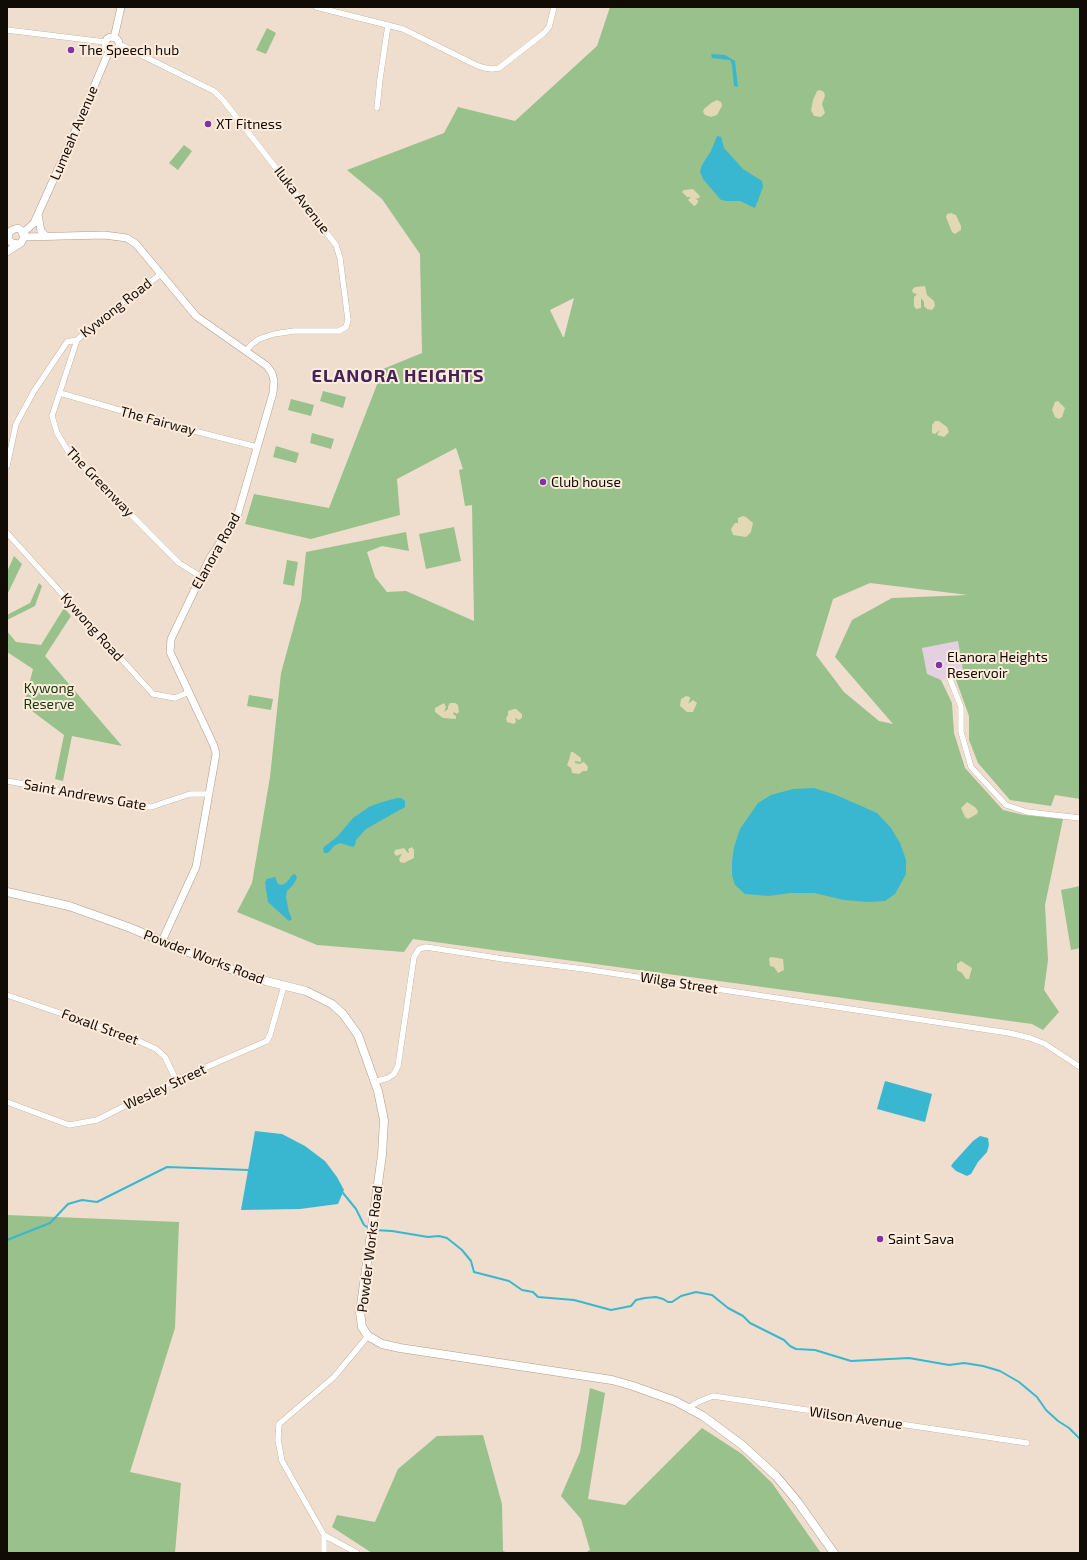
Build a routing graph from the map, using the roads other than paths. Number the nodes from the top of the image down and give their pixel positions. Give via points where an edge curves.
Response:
1 (121, 7) edge
2 (316, 7) edge
3 (554, 7) edge
4 (388, 25) junction
5 (7, 30) edge
6 (116, 41) junction
7 (105, 42) junction
8 (109, 51) junction
9 (377, 108) dead end
10 (38, 214) junction
11 (8, 235) edge
12 (24, 235) junction
13 (46, 236) junction
14 (19, 244) junction
15 (7, 252) edge
16 (161, 274) junction
17 (77, 340) junction
18 (246, 351) junction
19 (60, 393) junction
20 (257, 447) junction
21 (7, 466) edge
22 (7, 533) edge
23 (200, 576) junction
24 (950, 679) dead end
25 (189, 692) junction
26 (7, 781) edge
27 (209, 794) junction
28 (1080, 818) edge
29 (7, 892) edge
30 (162, 941) junction
31 (284, 986) junction
32 (7, 995) edge
33 (1080, 1067) edge
34 (176, 1080) junction
35 (374, 1082) junction
36 (7, 1102) edge
37 (368, 1336) junction
38 (688, 1408) junction
39 (1027, 1443) dead end
40 (324, 1535) junction
41 (324, 1553) edge
42 (357, 1553) edge
43 (834, 1553) edge

1 - 6 street
2 - 4 street
3 - 4 street via 549,27 544,33 499,68 492,69 478,66 403,29
4 - 9 street
5 - 7 street
6 - 7 street via 108,39
6 - 8 street via 118,48
6 - 18 street, Iluka Avenue via 214,91 336,245 348,320 346,327 339,331 294,331 274,334 259,339
7 - 8 street
8 - 10 street, Lumeah Avenue
10 - 12 street, Lumeah Avenue
10 - 13 street via 41,230
11 - 12 street via 18,228
11 - 14 street via 14,244
12 - 13 street, Elanora Road
12 - 14 street via 23,241
13 - 16 street, Elanora Road via 104,234 127,238 136,244
14 - 15 street
16 - 17 street, Kywong Road via 99,320
16 - 18 street, Elanora Road via 196,316
17 - 19 street, The Greenway
17 - 21 street, Kywong Road via 67,342 34,391 16,424
18 - 20 street, Elanora Road via 267,366 274,381 273,393
19 - 20 street, The Fairway
19 - 23 street, The Greenway via 52,416 56,433 68,451 179,563
20 - 23 street, Elanora Road via 237,517
22 - 25 street, Kywong Road via 153,694 174,698
23 - 25 street, Elanora Road via 171,639 170,652
24 - 28 street via 961,708 961,732 971,767 1006,805 1027,812
25 - 27 street, Elanora Road via 216,754
26 - 27 street, Saint Andrews Gate via 135,806 151,807 190,794
27 - 30 street, Elanora Road via 196,867
29 - 30 main road, Powder Works Road via 69,906
30 - 31 main road, Powder Works Road via 227,968
31 - 34 street, Wesley Street via 267,1041
31 - 35 main road, Powder Works Road via 319,996 343,1014 358,1035
32 - 34 street, Foxall Street via 130,1037 156,1049 165,1056
33 - 35 street, Wilga Street via 1045,1044 1009,1033 426,947 419,949 414,957 398,1066 394,1074 388,1078
34 - 36 street, Wesley Street via 97,1120 68,1126
35 - 37 main road, Powder Works Road via 384,1120 382,1161 360,1312 362,1327
37 - 38 main road via 382,1344 400,1348 612,1380 675,1401
37 - 40 street via 334,1377 279,1424 278,1440 282,1461
38 - 39 street, Wilson Avenue via 713,1396
38 - 43 main road via 742,1444 776,1476
40 - 41 street
40 - 42 street

